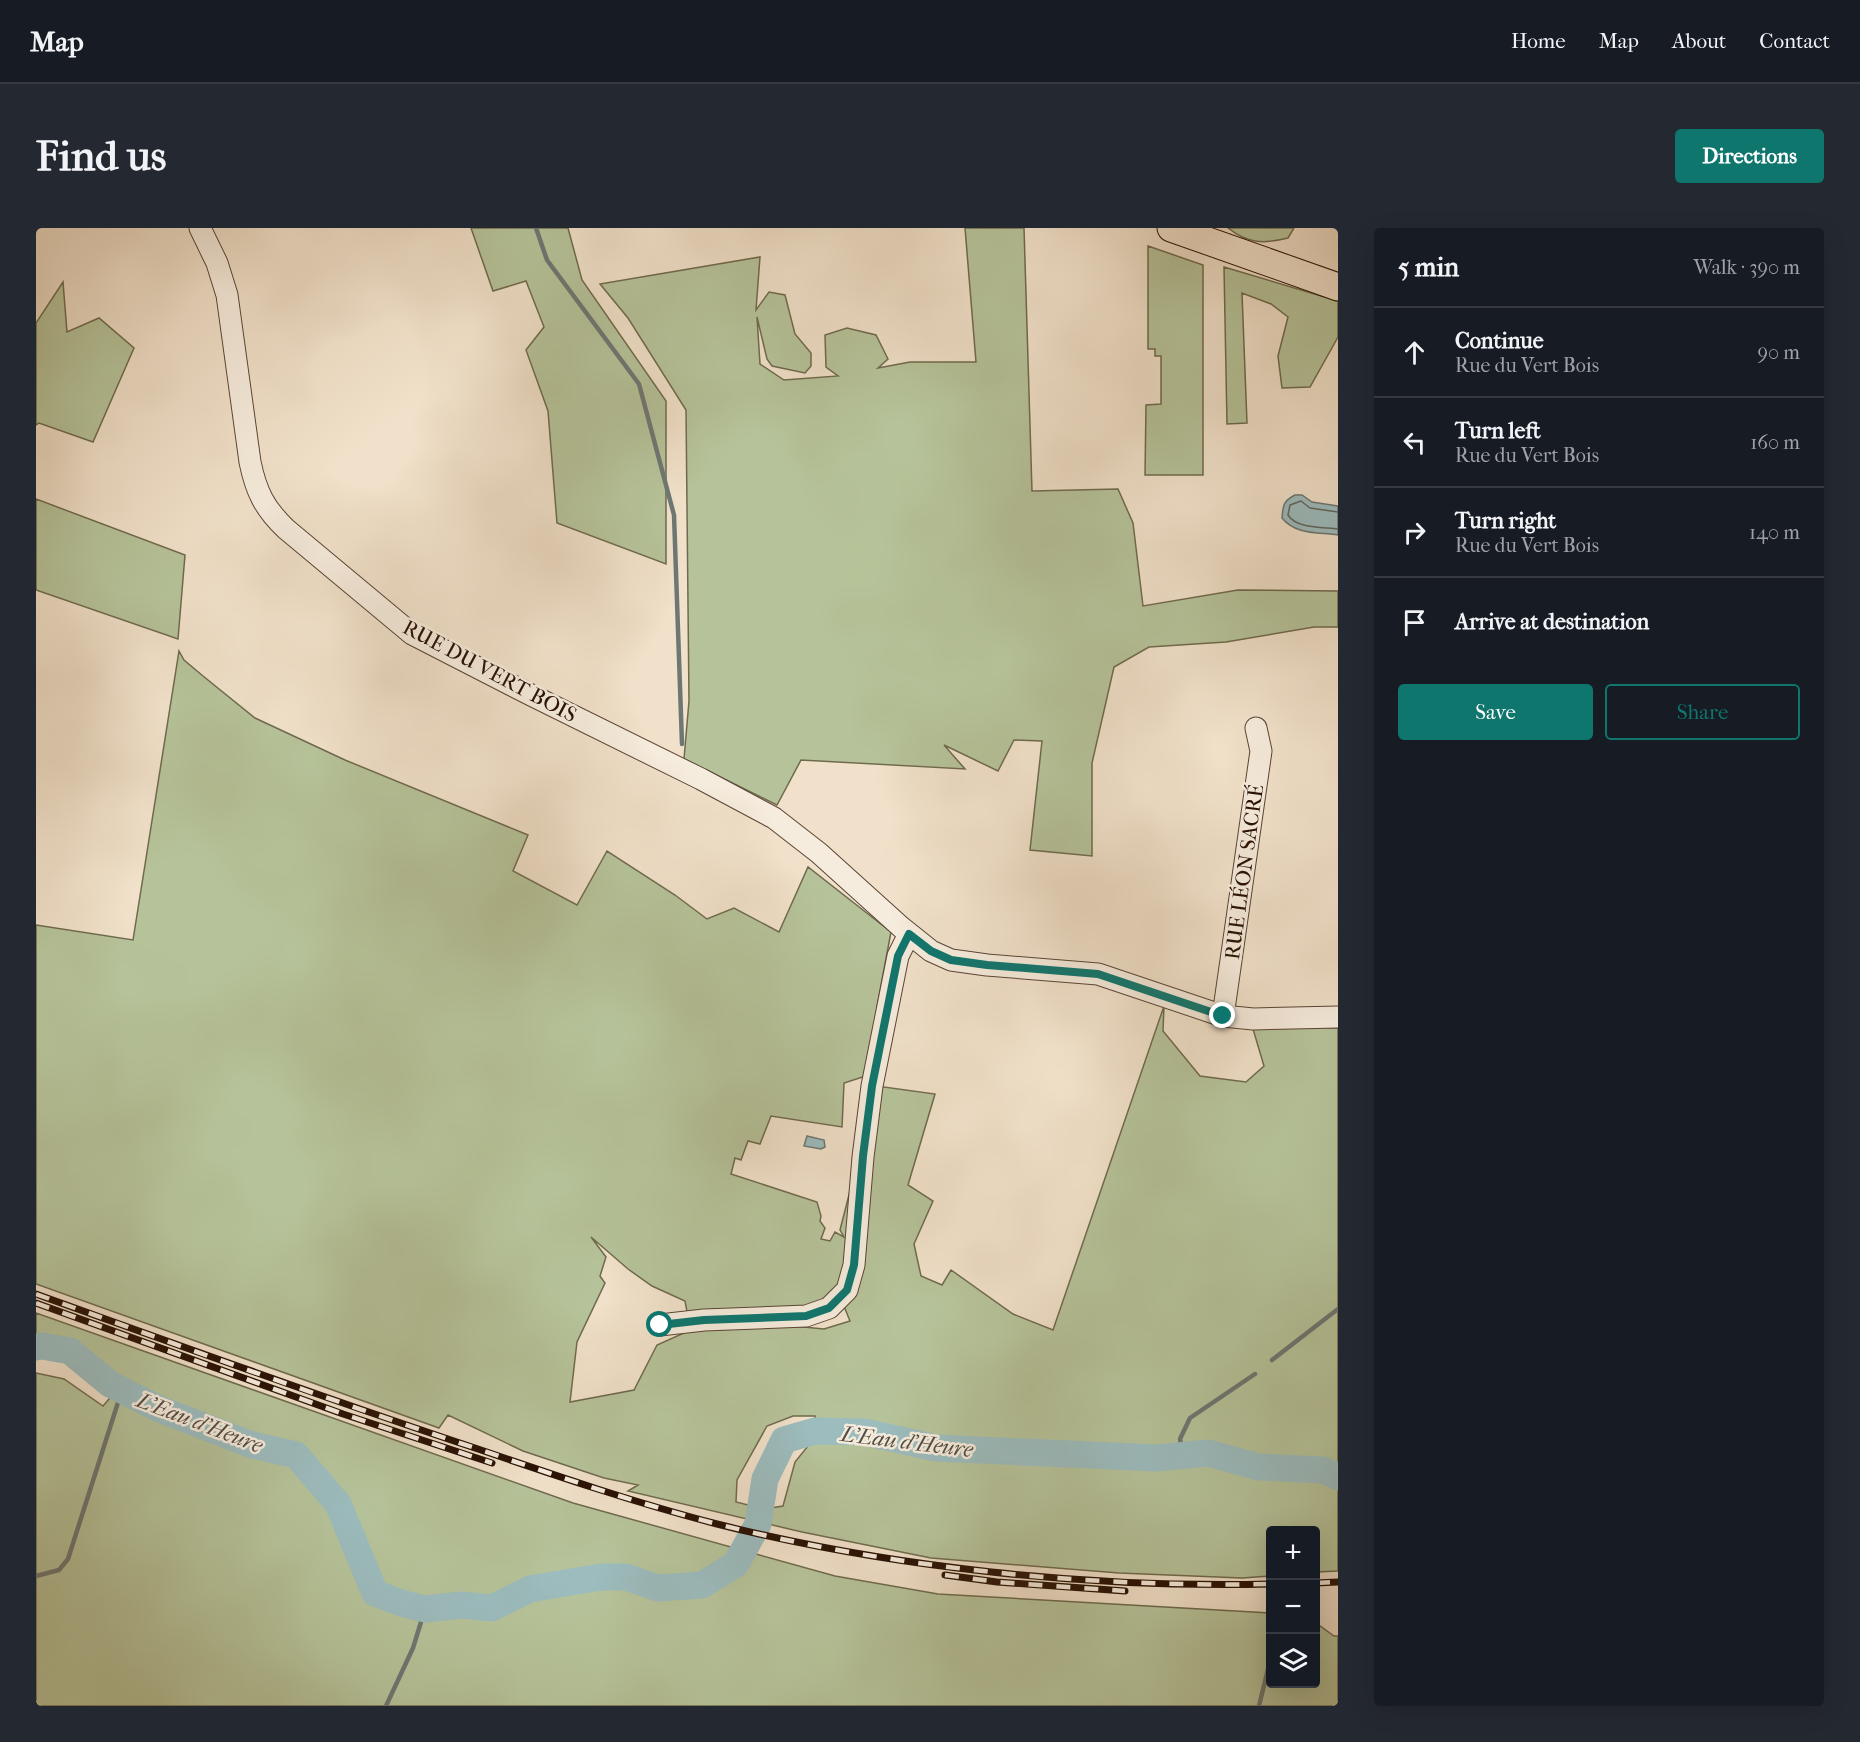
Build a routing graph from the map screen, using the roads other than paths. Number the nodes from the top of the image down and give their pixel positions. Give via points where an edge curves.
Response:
1 (200, 228) edge
2 (1172, 228) edge
3 (1338, 287) edge
4 (1256, 728) dead end
5 (909, 934) junction
6 (1223, 1016) junction
7 (1338, 1017) edge
8 (660, 1325) dead end

1 - 5 street, RUE DU VERT BOIS via 217,262 227,295 254,480 261,499 286,529 411,634 774,818
2 - 3 main road
4 - 6 street, RUE LÉON SACRÉ via 1261,751
5 - 6 street, RUE DU VERT BOIS via 951,960 1098,974
5 - 8 street via 898,956 872,1086 854,1265 847,1290 829,1308 806,1316
6 - 7 street, RUE DU VERT BOIS

